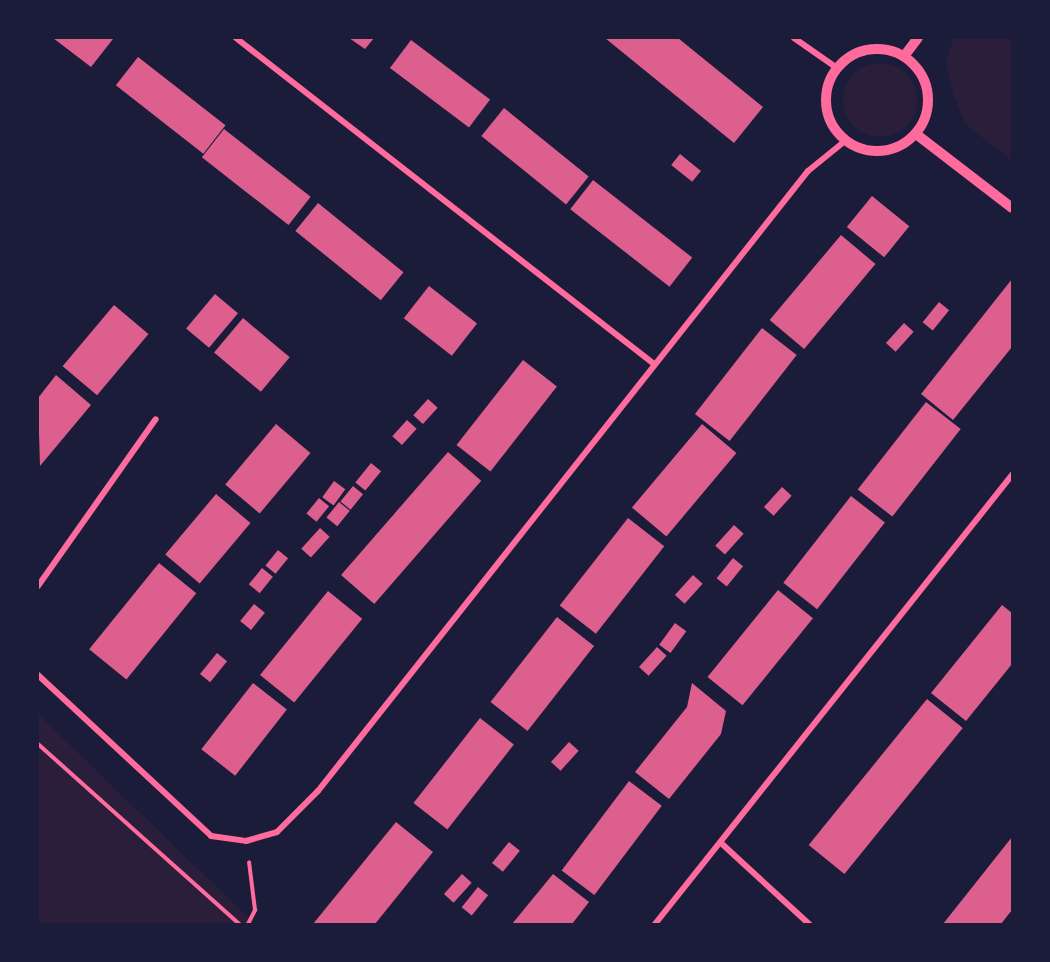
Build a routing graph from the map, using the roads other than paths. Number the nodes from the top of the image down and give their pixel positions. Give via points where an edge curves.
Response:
1 (236, 38) edge
2 (794, 38) edge
3 (918, 38) edge
4 (905, 55) junction
5 (837, 69) junction
6 (916, 134) junction
7 (845, 141) junction
8 (1012, 208) edge
9 (654, 364) junction
10 (156, 419) dead end
11 (1012, 475) edge
12 (38, 586) edge
13 (38, 675) edge
14 (721, 843) junction
15 (655, 924) edge
16 (809, 924) edge

1 - 9 street
2 - 5 street
3 - 4 street
4 - 5 street via 875,49 861,52
4 - 6 street via 925,83 928,100 926,118
5 - 7 street via 829,83 827,114
6 - 7 street via 890,150 874,152
6 - 8 street
7 - 9 street via 808,171
9 - 13 street via 318,791 278,832 246,841 211,836
10 - 12 street
11 - 14 street
14 - 15 street
14 - 16 street

